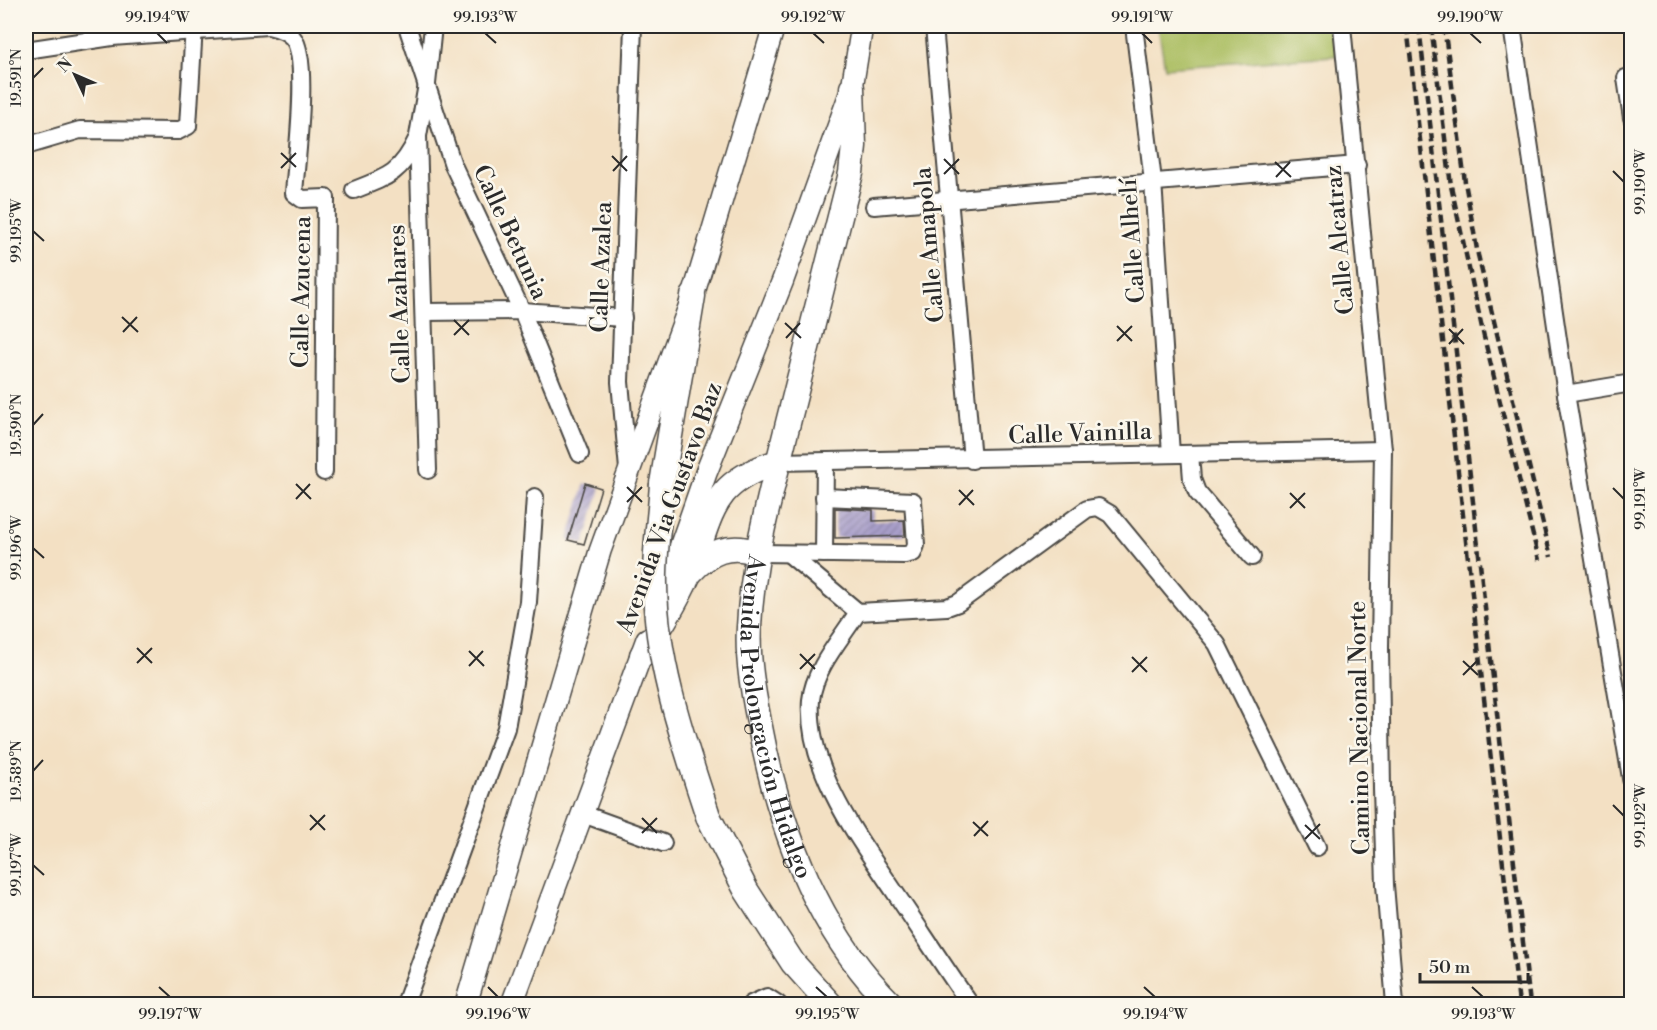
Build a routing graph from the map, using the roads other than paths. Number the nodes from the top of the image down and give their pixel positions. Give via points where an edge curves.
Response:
1 (267, 26) edge
2 (407, 26) edge
3 (433, 26) edge
4 (633, 26) edge
5 (774, 26) edge
6 (862, 26) edge
7 (934, 26) edge
8 (1134, 26) edge
9 (1342, 26) edge
10 (1512, 26) edge
11 (194, 29) edge
12 (26, 50) edge
13 (1626, 78) dead end
14 (427, 84) junction
15 (852, 88) junction
16 (1632, 118) edge
17 (418, 136) junction
18 (26, 146) edge
19 (1357, 165) junction
20 (1153, 181) junction
21 (354, 190) dead end
22 (948, 200) junction
23 (874, 206) dead end
24 (693, 296) junction
25 (522, 311) junction
26 (424, 312) junction
27 (624, 318) junction
28 (1632, 383) edge
29 (1566, 394) junction
30 (1383, 450) junction
31 (580, 454) dead end
32 (1171, 454) junction
33 (1190, 454) junction
34 (972, 460) junction
35 (778, 462) junction
36 (825, 462) junction
37 (428, 470) dead end
38 (324, 472) dead end
39 (628, 473) junction
40 (535, 497) dead end
41 (824, 497) junction
42 (759, 553) junction
43 (789, 554) junction
44 (824, 554) junction
45 (1252, 557) dead end
46 (688, 575) junction
47 (858, 612) junction
48 (642, 654) junction
49 (1632, 784) edge
50 (583, 814) junction
51 (663, 843) dead end
52 (1317, 847) dead end
53 (405, 1005) edge
54 (466, 1005) edge
55 (512, 1005) edge
56 (751, 1005) edge
57 (778, 1005) edge
58 (830, 1005) edge
59 (891, 1005) edge
60 (970, 1005) edge
61 (1395, 1005) edge

1 - 11 street
1 - 38 street, Calle Azucena via 280,28 292,37 302,62 294,193 302,199 326,198
2 - 14 street, Calle Betunia
3 - 14 street, Calle Azahares
4 - 27 street, Calle Azalea
5 - 24 main road, Avenida Via Gustavo Baz
6 - 15 main road, Avenida Via Gustavo Baz
7 - 22 street, Calle Amapola
8 - 20 street, Calle Alhelí
9 - 19 street, Calle Alcatraz
10 - 29 street
11 - 12 street
11 - 18 street via 188,126 178,131 80,130
13 - 16 street
14 - 17 street, Calle Azahares
14 - 25 street, Calle Betunia via 453,165
15 - 35 highway, Avenida Prolongación Hidalgo via 851,173
15 - 48 main road, Avenida Via Gustavo Baz
17 - 21 street, Calle Azahares via 402,166 383,179
17 - 26 street, Calle Azahares
19 - 20 street
19 - 30 street, Calle Alcatraz
20 - 22 street
20 - 32 street, Calle Alhelí
22 - 23 street
22 - 34 street, Calle Amapola
24 - 39 main road, Avenida Via Gustavo Baz
24 - 58 highway, bridge via 662,484 655,585 663,651 676,716 708,816 746,890 793,963
25 - 26 street
25 - 27 street
25 - 31 street, Calle Betunia
26 - 37 street, Calle Azahares
27 - 39 street, Calle Azalea via 620,382
28 - 29 street
29 - 49 street
30 - 33 street, Calle Vainilla
30 - 61 street, Camino Nacional Norte via 1383,800
32 - 33 street, Calle Vainilla
32 - 34 street, Calle Vainilla
33 - 45 street via 1197,492
34 - 36 street, Calle Vainilla
35 - 36 street, Calle Vainilla
35 - 42 highway, Avenida Prolongación Hidalgo
35 - 46 highway via 740,477 718,499
36 - 41 street
39 - 54 main road, Avenida Via Gustavo Baz via 600,551
40 - 53 street via 528,602 506,728
41 - 44 street
41 - 44 street via 913,501 916,545 913,553 905,555
42 - 43 street
42 - 46 highway via 738,548 720,550 709,554
42 - 59 highway, Avenida Prolongación Hidalgo via 749,628 753,692 768,769 795,856 834,932
43 - 44 street
43 - 47 street
46 - 48 highway via 667,618
47 - 52 street via 958,603 1087,509 1098,507 1110,514 1217,644
47 - 60 street via 816,678 811,701 821,762 837,805
48 - 50 main road, Avenida Via Gustavo Baz
50 - 51 street
50 - 55 main road, Avenida Via Gustavo Baz
56 - 57 street via 767,997

